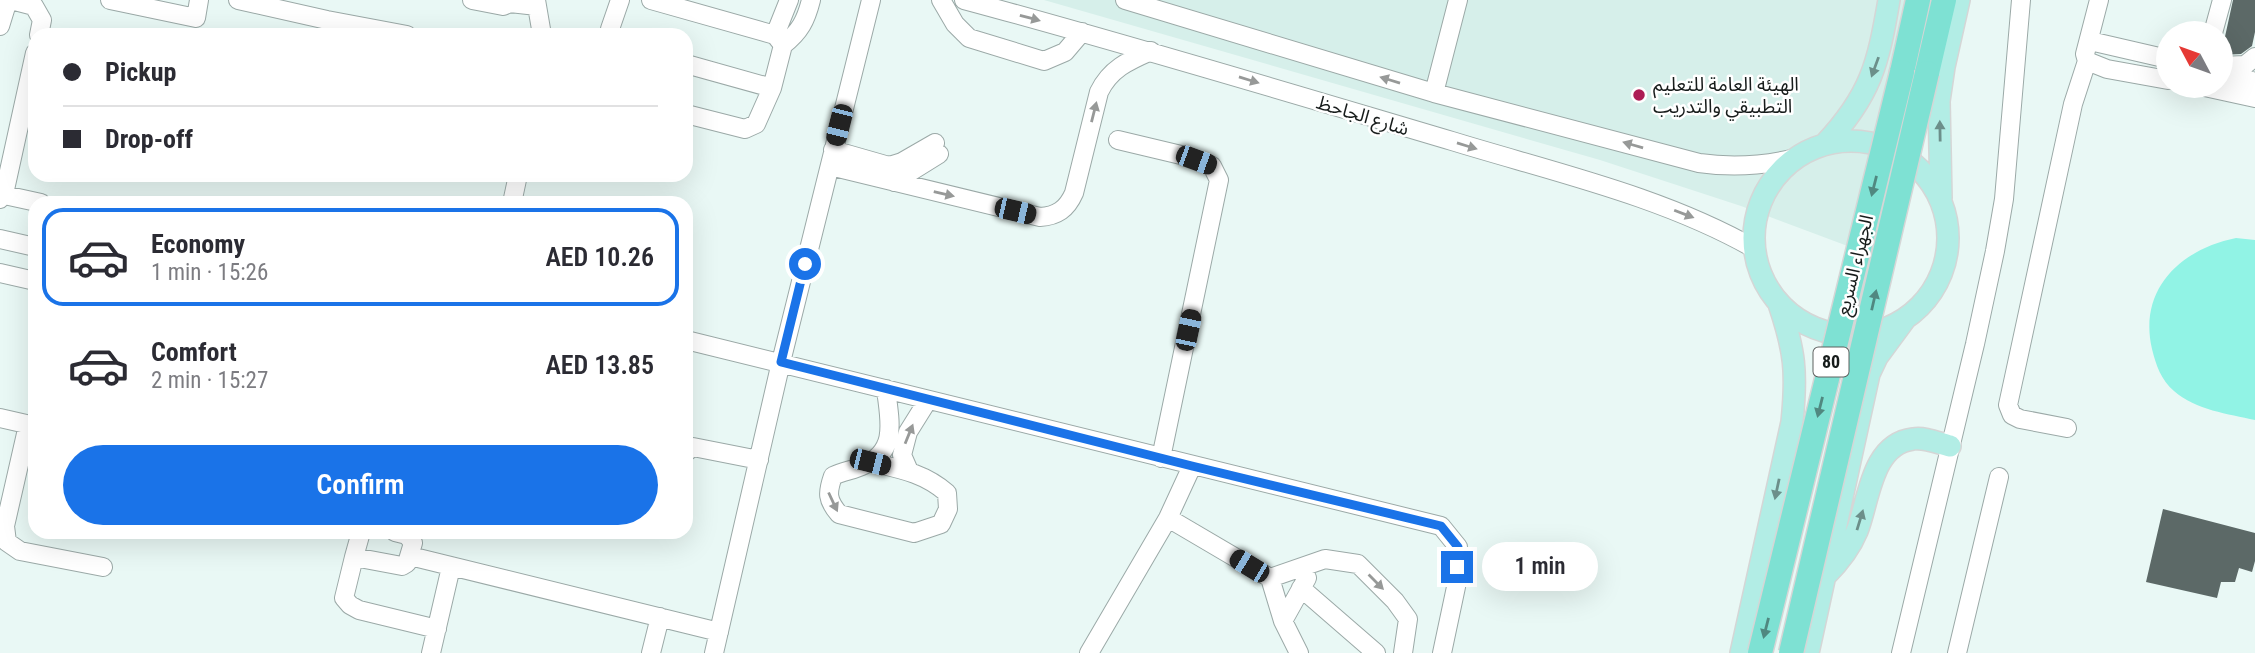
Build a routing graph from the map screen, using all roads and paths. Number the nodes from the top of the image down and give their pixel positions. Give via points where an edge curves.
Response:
1 (10, 0) edge
2 (110, 0) edge
3 (199, 0) edge
4 (238, 0) edge
5 (472, 0) edge
6 (620, 0) edge
7 (651, 0) edge
8 (789, 0) edge
9 (811, 0) edge
10 (871, 0) edge
11 (942, 0) edge
12 (964, 0) edge
13 (1125, 0) edge
14 (1458, 0) edge
15 (1889, 0) edge
16 (1918, 0) edge
17 (1944, 0) edge
18 (1959, 0) edge
19 (2021, 0) edge
20 (2099, 0) edge
21 (2222, 0) edge
22 (509, 1) edge
23 (35, 3) edge
24 (536, 3) edge
25 (2216, 21) edge
26 (0, 26) edge
27 (40, 28) edge
28 (330, 28) edge
29 (537, 28) edge
30 (612, 28) edge
31 (1082, 32) junction
32 (779, 40) junction
33 (2090, 41) junction
34 (1151, 51) junction
35 (2156, 56) edge
36 (2255, 57) edge
37 (2087, 61) junction
38 (693, 66) edge
39 (2233, 66) edge
40 (2233, 76) edge
41 (2156, 78) edge
42 (28, 82) edge
43 (2255, 82) edge
44 (772, 88) junction
45 (1434, 93) junction
46 (2233, 93) edge
47 (2255, 98) edge
48 (693, 116) edge
49 (1118, 141) dead end
50 (1825, 144) junction
51 (831, 158) junction
52 (1796, 158) junction
53 (894, 182) junction
54 (1, 196) edge
55 (1941, 200) junction
56 (28, 201) edge
57 (0, 239) edge
58 (28, 245) edge
59 (1755, 249) junction
60 (0, 273) edge
61 (28, 279) edge
62 (1778, 302) junction
63 (1905, 318) junction
64 (693, 342) edge
65 (781, 362) junction
66 (886, 389) junction
67 (928, 400) junction
68 (0, 418) edge
69 (28, 424) edge
70 (2067, 428) dead end
71 (28, 440) edge
72 (1950, 446) junction
73 (693, 447) edge
74 (1161, 458) junction
75 (759, 460) junction
76 (870, 462) junction
77 (1192, 466) junction
78 (909, 471) junction
79 (2000, 477) dead end
80 (1168, 517) junction
81 (359, 539) edge
82 (410, 539) edge
83 (410, 556) junction
84 (354, 557) junction
85 (1315, 563) junction
86 (103, 567) dead end
87 (451, 568) junction
88 (1824, 576) junction
89 (1270, 578) junction
90 (1301, 588) junction
91 (660, 617) junction
92 (1283, 621) junction
93 (437, 629) junction
94 (719, 632) junction
95 (431, 653) edge
96 (652, 653) edge
97 (713, 653) edge
98 (1089, 653) edge
99 (1299, 653) edge
100 (1376, 653) edge
101 (1404, 653) edge
102 (1442, 653) edge
103 (1741, 653) edge
104 (1760, 653) edge
105 (1791, 653) edge
106 (1808, 653) edge
107 (1901, 653) edge
108 (1957, 653) edge

1 - 23 street
1 - 26 street
2 - 3 street via 196,18
4 - 28 street
5 - 22 street via 503,6
6 - 30 street
7 - 32 street
8 - 32 street
9 - 32 street via 806,21 795,35
10 - 51 street
11 - 31 street via 969,38 1044,61 1065,52
12 -> 31 street, شارع الجاحظ
45 -> 13 street
14 - 45 street
15 -> 50 main road via 1870,82
16 -> 104 highway, الجهراء السريع / 80, bridge
105 -> 17 highway, الجهراء السريع / 80, bridge
55 -> 18 main road via 1939,101
19 - 72 street via 2004,198
20 - 33 street
21 - 25 street
22 - 24 street
23 - 27 street
24 - 29 street
31 - 34 street, شارع الجاحظ
32 - 44 street
33 - 35 street
33 - 37 street
53 -> 34 street via 1040,216 1057,213 1074,193 1103,83 1118,67
34 -> 59 street, شارع الجاحظ via 1611,189 1688,215
36 - 39 street via 2245,65
37 - 41 street
37 - 70 street via 2073,104 2008,405 2020,419
38 - 44 street
40 - 43 street
42 - 54 street
44 - 48 street via 759,121 749,128
52 -> 45 street via 1744,167 1699,163
46 - 47 street
49 - 74 street via 1212,166 1219,180
50 - 52 main road
50 - 55 main road via 1871,143 1900,154 1924,173
51 - 53 street
51 - 53 street via 889,166 937,149
51 - 65 street
52 - 59 main road via 1774,179 1763,198 1756,219
54 - 56 street
55 - 63 main road via 1948,243 1942,272 1927,298
57 - 58 street
59 - 62 main road via 1762,277
60 - 61 street
62 - 63 main road via 1816,329 1846,335 1877,331
62 -> 103 main road via 1792,343 1796,387
63 - 88 main road via 1869,374
64 - 65 street
65 - 66 street
65 - 75 street
66 - 67 street
66 - 76 street via 889,440 879,458
67 - 74 street
78 -> 67 street via 902,455 908,432
68 - 69 street
71 - 86 street via 5,526 7,542 20,551
88 -> 72 main road via 1850,546 1874,474 1889,452 1912,439
72 - 107 street
73 - 75 street
74 - 77 street
75 - 94 street
76 - 78 street
76 -> 78 street via 833,476 827,492 831,505 839,514 914,533 941,524 948,509 947,493 932,480
77 - 80 street
77 - 102 street via 1441,526 1458,547 1457,587
79 - 108 street
80 - 89 street
80 - 98 street
81 - 84 street
82 - 83 street
83 - 84 street via 402,566
83 - 87 street
84 - 93 street via 344,598 350,605
85 - 89 street
85 - 90 street
85 -> 101 street via 1325,559 1358,564 1395,601 1408,619
87 - 91 street
87 - 93 street
88 - 106 main road
89 - 92 street
90 - 92 street
90 - 100 street
91 - 94 street
91 - 96 street
92 - 99 street
93 - 95 street
94 - 97 street

